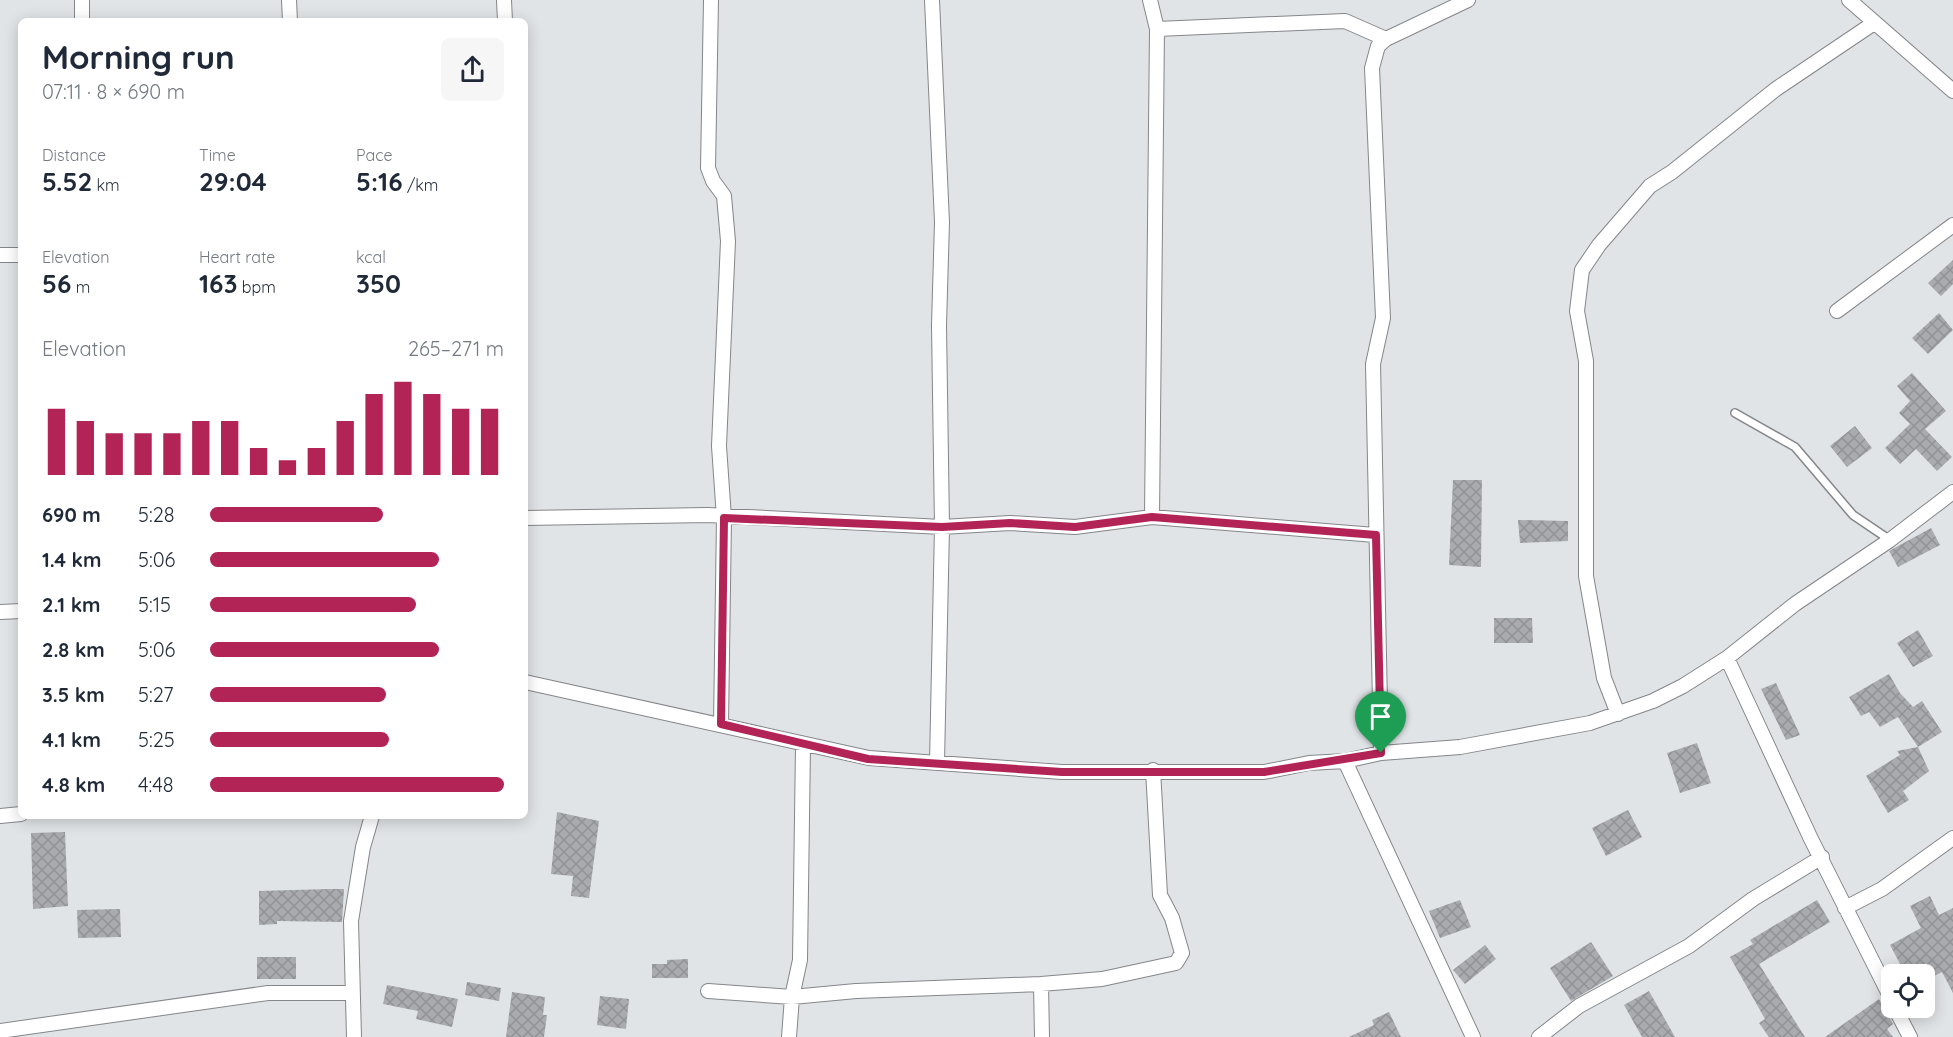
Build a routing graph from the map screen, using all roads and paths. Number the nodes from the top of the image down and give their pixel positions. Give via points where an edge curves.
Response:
1 (82, 0) edge
2 (290, 0) edge
3 (504, 0) edge
4 (711, 0) edge
5 (932, 0) edge
6 (1150, 0) edge
7 (1468, 0) edge
8 (1849, 0) edge
9 (82, 18) edge
10 (290, 18) edge
11 (505, 18) edge
12 (1874, 22) junction
13 (1157, 29) junction
14 (1386, 39) junction
15 (1953, 91) edge
16 (1953, 225) edge
17 (0, 255) edge
18 (18, 255) edge
19 (1837, 311) dead end
20 (1735, 413) dead end
21 (1953, 492) edge
22 (1152, 517) junction
23 (528, 518) edge
24 (724, 518) junction
25 (942, 527) junction
26 (1376, 535) junction
27 (1890, 540) junction
28 (18, 611) edge
29 (0, 612) edge
30 (1728, 658) junction
31 (528, 683) edge
32 (1618, 714) junction
33 (721, 724) junction
34 (803, 746) junction
35 (1381, 753) junction
36 (1345, 761) junction
37 (937, 762) junction
38 (1153, 770) junction
39 (18, 814) edge
40 (0, 816) edge
41 (371, 819) edge
42 (1953, 838) edge
43 (1822, 857) junction
44 (1845, 908) junction
45 (1881, 978) edge
46 (1041, 984) junction
47 (708, 991) dead end
48 (351, 993) junction
49 (792, 997) junction
50 (1900, 1018) edge
51 (0, 1031) edge
52 (1909, 1036) edge
53 (354, 1037) edge
54 (789, 1037) edge
55 (1042, 1037) edge
56 (1473, 1037) edge
57 (1539, 1037) edge

1 - 9 street
2 - 10 street
3 - 11 street
4 - 24 street via 708,168 724,196 728,241 720,446
5 - 25 street via 942,222 939,325
6 - 13 street
7 - 14 street
8 - 12 street
12 - 15 street
12 - 32 street via 1776,89 1650,186 1582,270 1577,311 1586,361 1586,576 1604,678
13 - 14 street via 1345,21
13 - 22 street
14 - 26 street via 1378,46 1372,68 1383,318 1373,364
16 - 19 street
17 - 18 street
20 - 27 lane via 1795,447 1853,515
21 - 27 street
22 - 25 street via 1075,527 1010,523
22 - 26 street
23 - 24 street
24 - 25 street
24 - 33 street
25 - 37 street
26 - 35 street
27 - 30 street via 1795,604
28 - 29 street
30 - 32 street via 1683,686
30 - 43 street
31 - 33 street via 608,703
32 - 35 street via 1556,731 1460,747
33 - 34 street
34 - 37 street via 868,759
34 - 49 street via 800,960
35 - 36 street
36 - 38 street via 1264,772
36 - 56 street
37 - 38 street via 1062,772
38 - 46 street via 1160,895 1172,918 1182,953 1176,963 1102,979
39 - 40 street
41 - 48 street via 351,921
42 - 44 street via 1882,890
43 - 44 street
43 - 57 street via 1753,899 1689,946 1579,1006
44 - 45 street
46 - 49 street
46 - 55 street
47 - 49 street
48 - 51 street via 268,993
48 - 53 street
49 - 54 street
50 - 52 street

